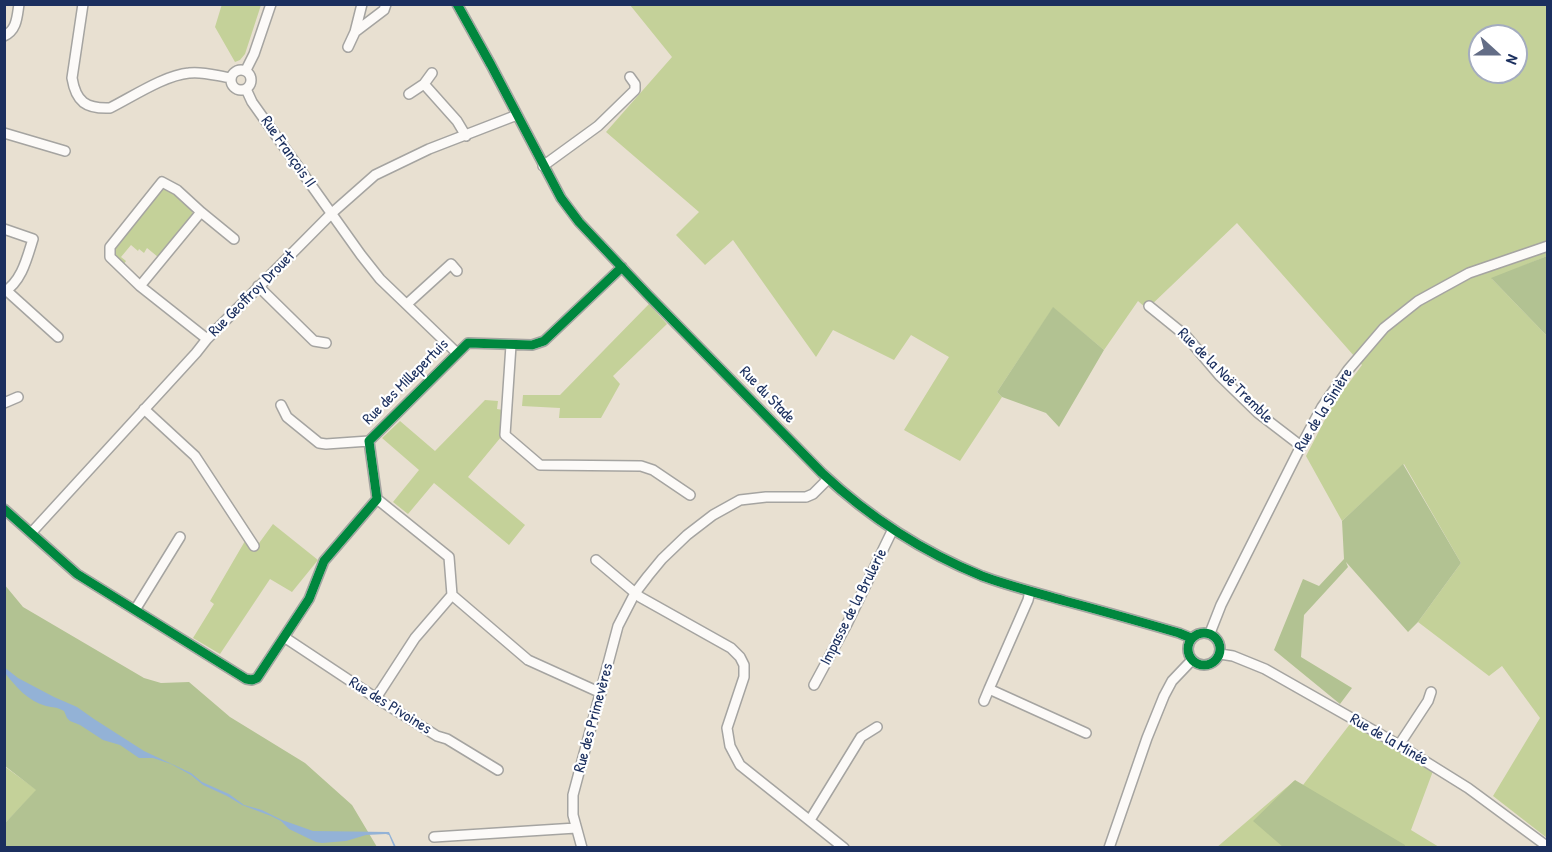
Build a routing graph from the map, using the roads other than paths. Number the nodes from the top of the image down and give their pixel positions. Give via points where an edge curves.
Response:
1 (19, 4) edge
2 (83, 4) edge
3 (272, 4) edge
4 (362, 4) edge
5 (386, 4) edge
6 (457, 4) edge
7 (355, 32) junction
8 (4, 36) edge
9 (348, 47) dead end
10 (246, 70) junction
11 (432, 73) dead end
12 (630, 77) dead end
13 (231, 78) junction
14 (424, 84) junction
15 (246, 89) junction
16 (410, 94) dead end
17 (517, 115) junction
18 (4, 133) edge
19 (466, 136) junction
20 (65, 151) dead end
21 (543, 166) junction
22 (201, 212) junction
23 (332, 213) junction
24 (4, 229) edge
25 (234, 239) dead end
26 (1548, 246) edge
27 (622, 267) junction
28 (457, 271) dead end
29 (140, 285) junction
30 (258, 286) junction
31 (6, 292) edge
32 (407, 304) junction
33 (1149, 306) dead end
34 (58, 337) dead end
35 (207, 339) junction
36 (326, 344) dead end
37 (511, 345) junction
38 (457, 353) junction
39 (18, 397) dead end
40 (4, 403) edge
41 (281, 405) dead end
42 (144, 409) junction
43 (369, 441) junction
44 (1301, 446) junction
45 (828, 479) junction
46 (690, 495) dead end
47 (377, 499) junction
48 (4, 509) edge
49 (893, 529) junction
50 (32, 532) junction
51 (180, 537) dead end
52 (254, 546) dead end
53 (596, 560) dead end
54 (1030, 591) junction
55 (635, 593) junction
56 (452, 595) junction
57 (135, 610) junction
58 (1210, 633) junction
59 (284, 637) junction
60 (1191, 638) junction
61 (1220, 654) junction
62 (1192, 660) junction
63 (814, 685) dead end
64 (989, 689) junction
65 (1431, 692) dead end
66 (601, 693) junction
67 (376, 698) junction
68 (984, 701) dead end
69 (877, 727) dead end
70 (1086, 733) dead end
71 (1399, 745) junction
72 (498, 770) dead end
73 (810, 820) junction
74 (576, 828) junction
75 (434, 837) dead end
76 (1548, 847) edge
77 (582, 848) edge
78 (844, 848) edge
79 (1108, 848) edge

1 - 8 street via 15,27
2 - 13 street via 72,78 78,99 89,106 110,108 191,72
3 - 10 street
4 - 7 street
5 - 7 street via 384,10
6 - 17 street, Rue du Stade
7 - 9 street
10 - 13 street via 237,70
10 - 15 street via 252,81
11 - 14 street
12 - 21 street via 635,90 598,126
13 - 15 street via 237,89
14 - 16 street
14 - 19 street
15 - 23 street, Rue François II
17 - 19 street, Rue Geoffroy Drouet
17 - 21 street, Rue du Stade
18 - 20 street
19 - 23 street, Rue Geoffroy Drouet via 375,175
21 - 27 street, Rue du Stade via 573,214
22 - 25 street
22 - 29 street
22 - 29 street via 162,182 110,247 110,257
23 - 30 street, Rue Geoffroy Drouet
23 - 32 street, Rue François II via 374,271
24 - 31 street via 33,239 25,266
26 - 44 street, Rue de la Sinière via 1469,273 1412,305 1384,328 1348,370
27 - 37 street, Rue des Millepertuis via 544,341
27 - 45 street, Rue du Stade
28 - 32 street via 451,264
29 - 35 street
30 - 35 street, Rue Geoffroy Drouet
30 - 36 street via 314,340
31 - 34 street
32 - 38 street, Rue François II
33 - 44 street, Rue de la Noë Tremble via 1186,336 1258,413
35 - 42 street, Rue Geoffroy Drouet
37 - 38 street, Rue des Millepertuis via 468,343
37 - 46 street via 505,435 540,465 640,466 653,470
38 - 43 street, Rue des Millepertuis
39 - 40 street
41 - 43 street via 287,417 319,442
42 - 50 street, Rue Geoffroy Drouet
42 - 52 street via 195,456
43 - 47 street, Rue des Millepertuis
44 - 58 street, Rue de la Sinière
45 - 49 street, Rue du Stade
45 - 55 street, Rue des Primevères via 806,497 740,500 713,515 662,559
47 - 56 street via 449,557
47 - 59 street via 324,561 309,599
48 - 50 street
49 - 54 street, Rue du Stade via 957,564
49 - 63 street, Impasse de la Brulerie
50 - 57 street via 77,574
51 - 57 street
53 - 55 street
54 - 60 street, Rue du Stade
54 - 64 street
55 - 66 street, Rue des Primevères via 618,626
55 - 73 street via 731,648 740,657 744,677 728,728 730,746 740,765
56 - 66 street via 528,660
56 - 67 street via 415,638
57 - 59 street via 246,679 257,678
58 - 60 street
58 - 61 street via 1220,644
59 - 67 street, Rue des Pivoines
60 - 62 street via 1188,652
61 - 62 street via 1208,665
61 - 71 street, Rue de la Minée via 1265,669
62 - 79 street via 1164,696
64 - 68 street
64 - 70 street
65 - 71 street
66 - 74 street, Rue des Primevères via 573,795
67 - 72 street, Rue des Pivoines
69 - 73 street via 861,737
71 - 76 street, Rue de la Minée via 1468,788
73 - 78 street
74 - 75 street
74 - 77 street, Rue des Primevères

